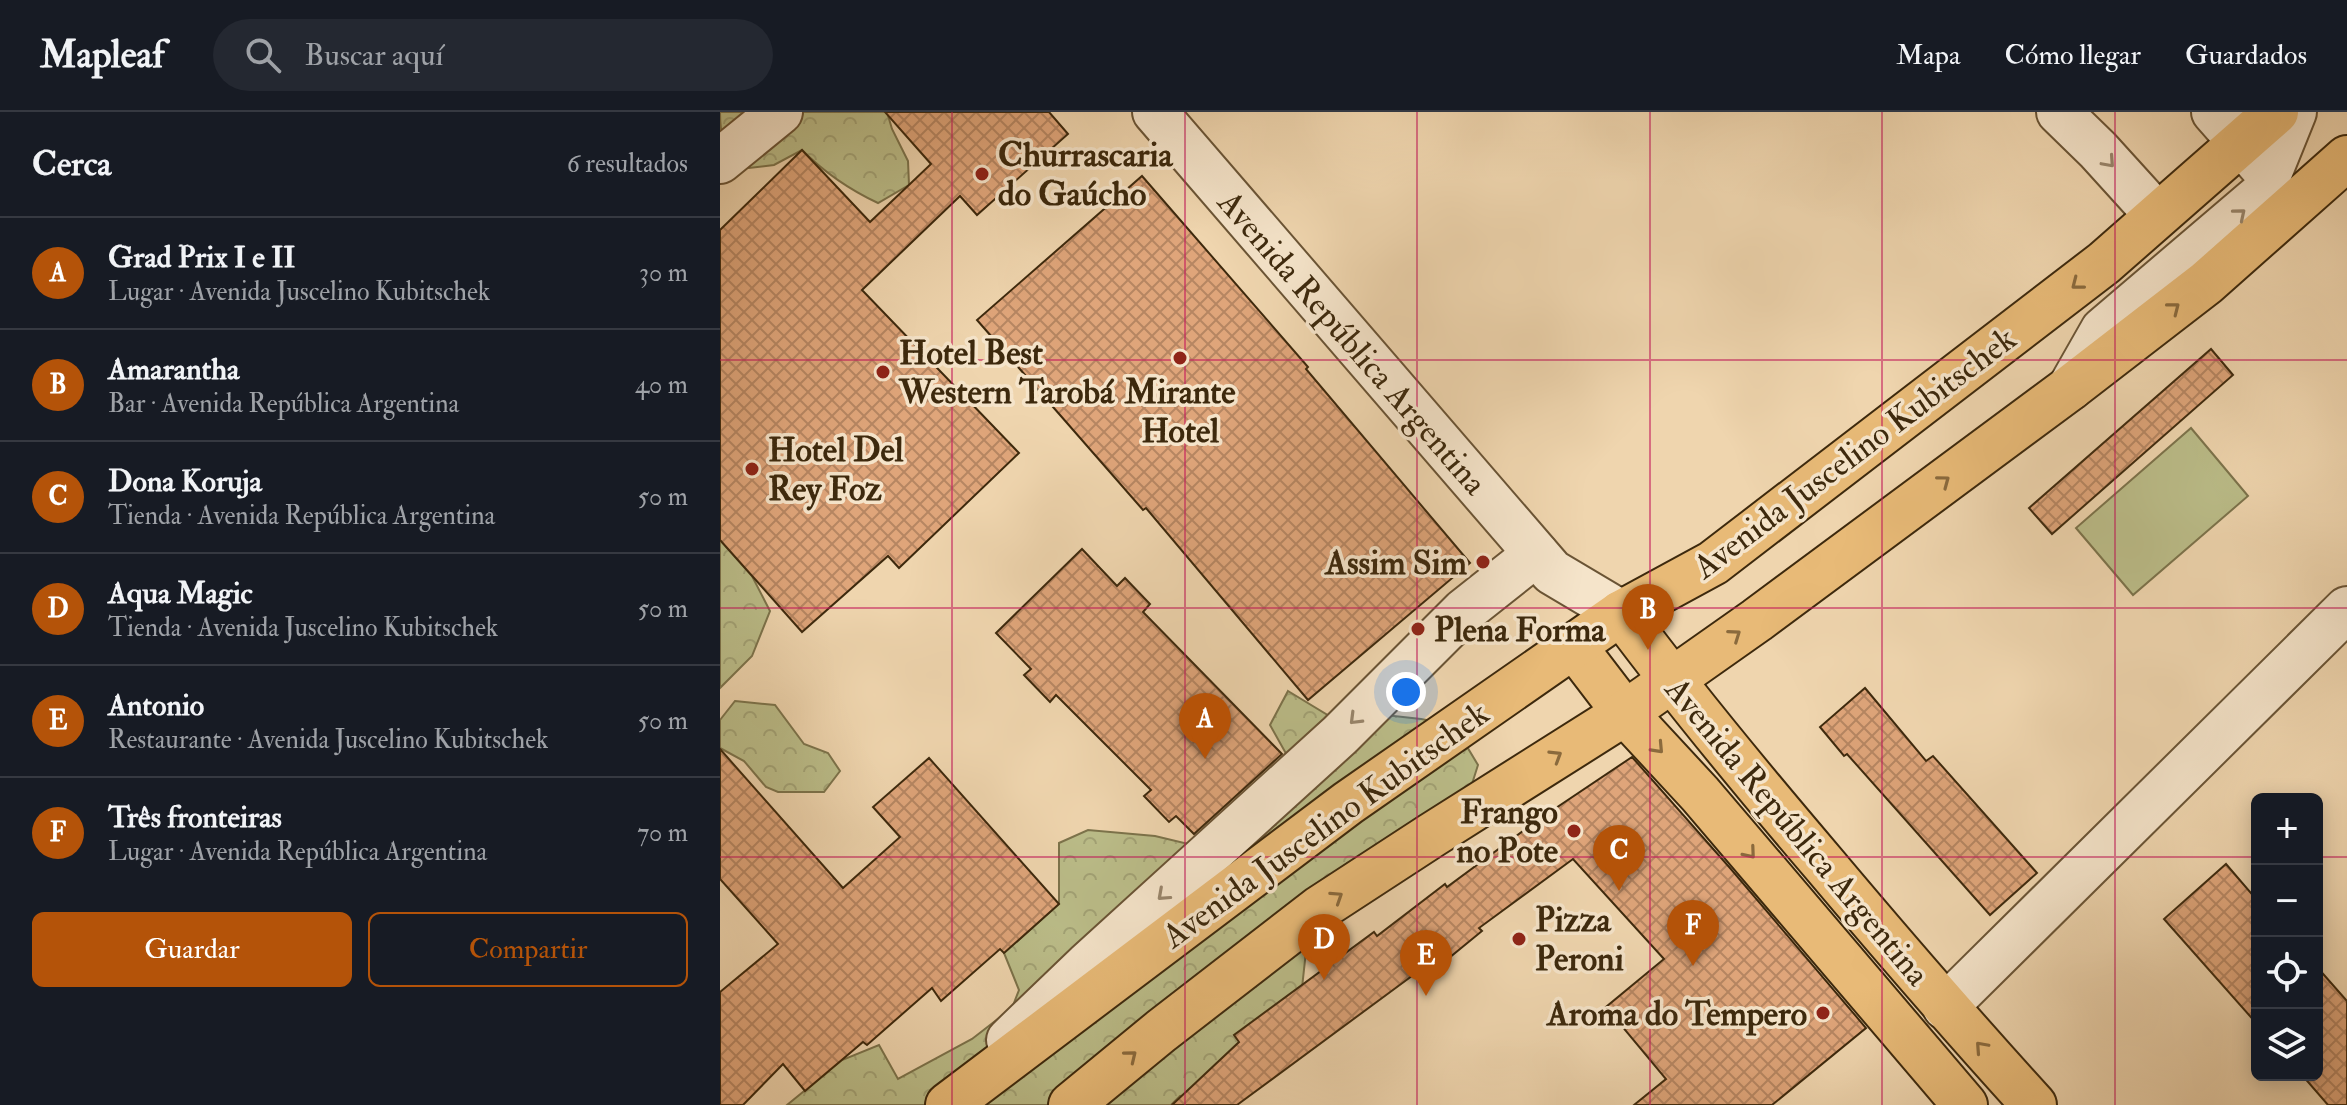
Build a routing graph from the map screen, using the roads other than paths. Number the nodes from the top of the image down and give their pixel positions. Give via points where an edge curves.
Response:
1 (780, 112) edge
2 (1155, 112) edge
3 (2059, 112) edge
4 (2276, 112) edge
5 (2294, 112) edge
6 (2242, 143) edge
7 (2347, 158) edge
8 (720, 161) edge
9 (2157, 215) junction
10 (2070, 388) junction
11 (1544, 563) junction
12 (2347, 609) edge
13 (1621, 613) junction
14 (1573, 645) junction
15 (1671, 680) junction
16 (1625, 713) junction
17 (1945, 1007) junction
18 (941, 1105) edge
19 (948, 1105) edge
20 (1071, 1105) edge
21 (1965, 1105) edge
22 (2034, 1105) edge

1 - 8 street
2 - 11 street, Avenida República Argentina
3 -> 9 street
4 - 6 main road, Avenida Juscelino Kubitschek
5 - 6 street
6 - 9 main road, Avenida Juscelino Kubitschek
10 -> 6 street via 2103,330 2266,191
10 -> 7 main road, Avenida Juscelino Kubitschek via 2206,283
9 -> 13 main road, Avenida Juscelino Kubitschek via 2104,263 1713,563
15 -> 10 main road, Avenida Juscelino Kubitschek
11 - 13 street, Avenida República Argentina
11 - 14 street, Avenida República Argentina
11 -> 18 street, Avenida Juscelino Kubitschek via 1464,611 1340,735
12 - 17 street
13 - 14 main road, Avenida Juscelino Kubitschek
13 - 15 main road, Avenida República Argentina
14 - 16 main road, Avenida República Argentina
14 - 19 main road, Avenida Juscelino Kubitschek via 1348,803
15 - 16 main road, Avenida Juscelino Kubitschek
15 - 17 main road, Avenida República Argentina
20 -> 16 main road, Avenida Juscelino Kubitschek via 1320,908
16 -> 21 main road, Avenida República Argentina
22 -> 17 main road, Avenida República Argentina

